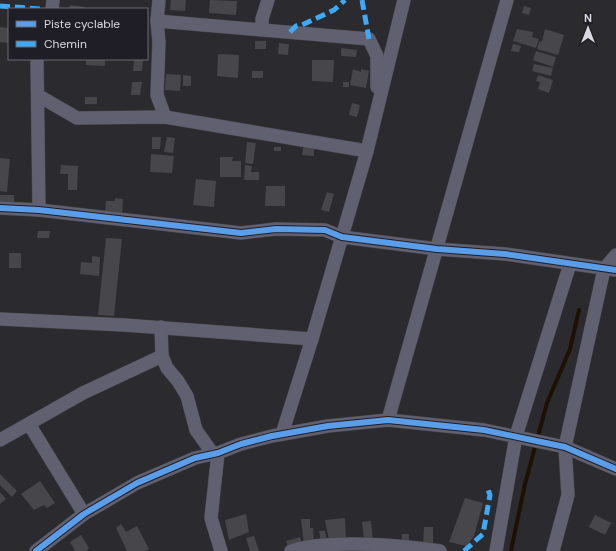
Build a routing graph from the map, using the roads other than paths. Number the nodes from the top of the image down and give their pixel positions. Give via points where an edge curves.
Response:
1 (159, 0) edge
2 (268, 0) edge
3 (404, 0) edge
4 (507, 0) edge
5 (157, 22) junction
6 (262, 30) junction
7 (37, 60) edge
8 (39, 96) junction
9 (377, 110) junction
10 (165, 117) junction
11 (367, 151) junction
12 (0, 208) edge
13 (39, 210) junction
14 (342, 237) junction
15 (437, 248) junction
16 (616, 255) edge
17 (570, 264) junction
18 (610, 269) edge
19 (0, 319) edge
20 (161, 327) junction
21 (312, 339) junction
22 (162, 356) junction
23 (388, 420) junction
24 (29, 424) junction
25 (282, 434) junction
26 (516, 436) junction
27 (0, 440) edge
28 (565, 447) junction
29 (215, 454) junction
30 (616, 469) edge
31 (84, 514) junction
32 (36, 551) edge
33 (221, 551) edge
34 (291, 551) edge
35 (440, 551) edge
36 (496, 551) edge
37 (553, 551) edge

1 - 5 street
2 - 6 street via 262,19
3 - 9 street
4 - 15 street
5 - 6 street
5 - 10 street via 157,95
6 - 9 street via 369,39 377,56
7 - 8 street
8 - 10 street via 77,118
8 - 13 street
9 - 11 street
10 - 11 street
11 - 14 street
12 - 13 street
13 - 14 street via 241,233 276,229 325,230
14 - 15 street
14 - 21 street
15 - 17 street via 505,254
15 - 23 street
16 - 18 street
17 - 18 street
17 - 26 street
18 - 28 street
19 - 20 street
20 - 21 street
20 - 22 street
21 - 25 street
22 - 24 street via 83,393
22 - 29 street via 167,368 187,396 196,430
23 - 25 street
23 - 26 street
24 - 27 street
24 - 31 street
25 - 29 street via 241,444
26 - 28 street
26 - 36 street
28 - 30 street
28 - 37 street via 568,495
29 - 31 street via 195,458 137,483
29 - 33 street via 211,518
31 - 32 street
34 - 35 street via 306,546 368,545

